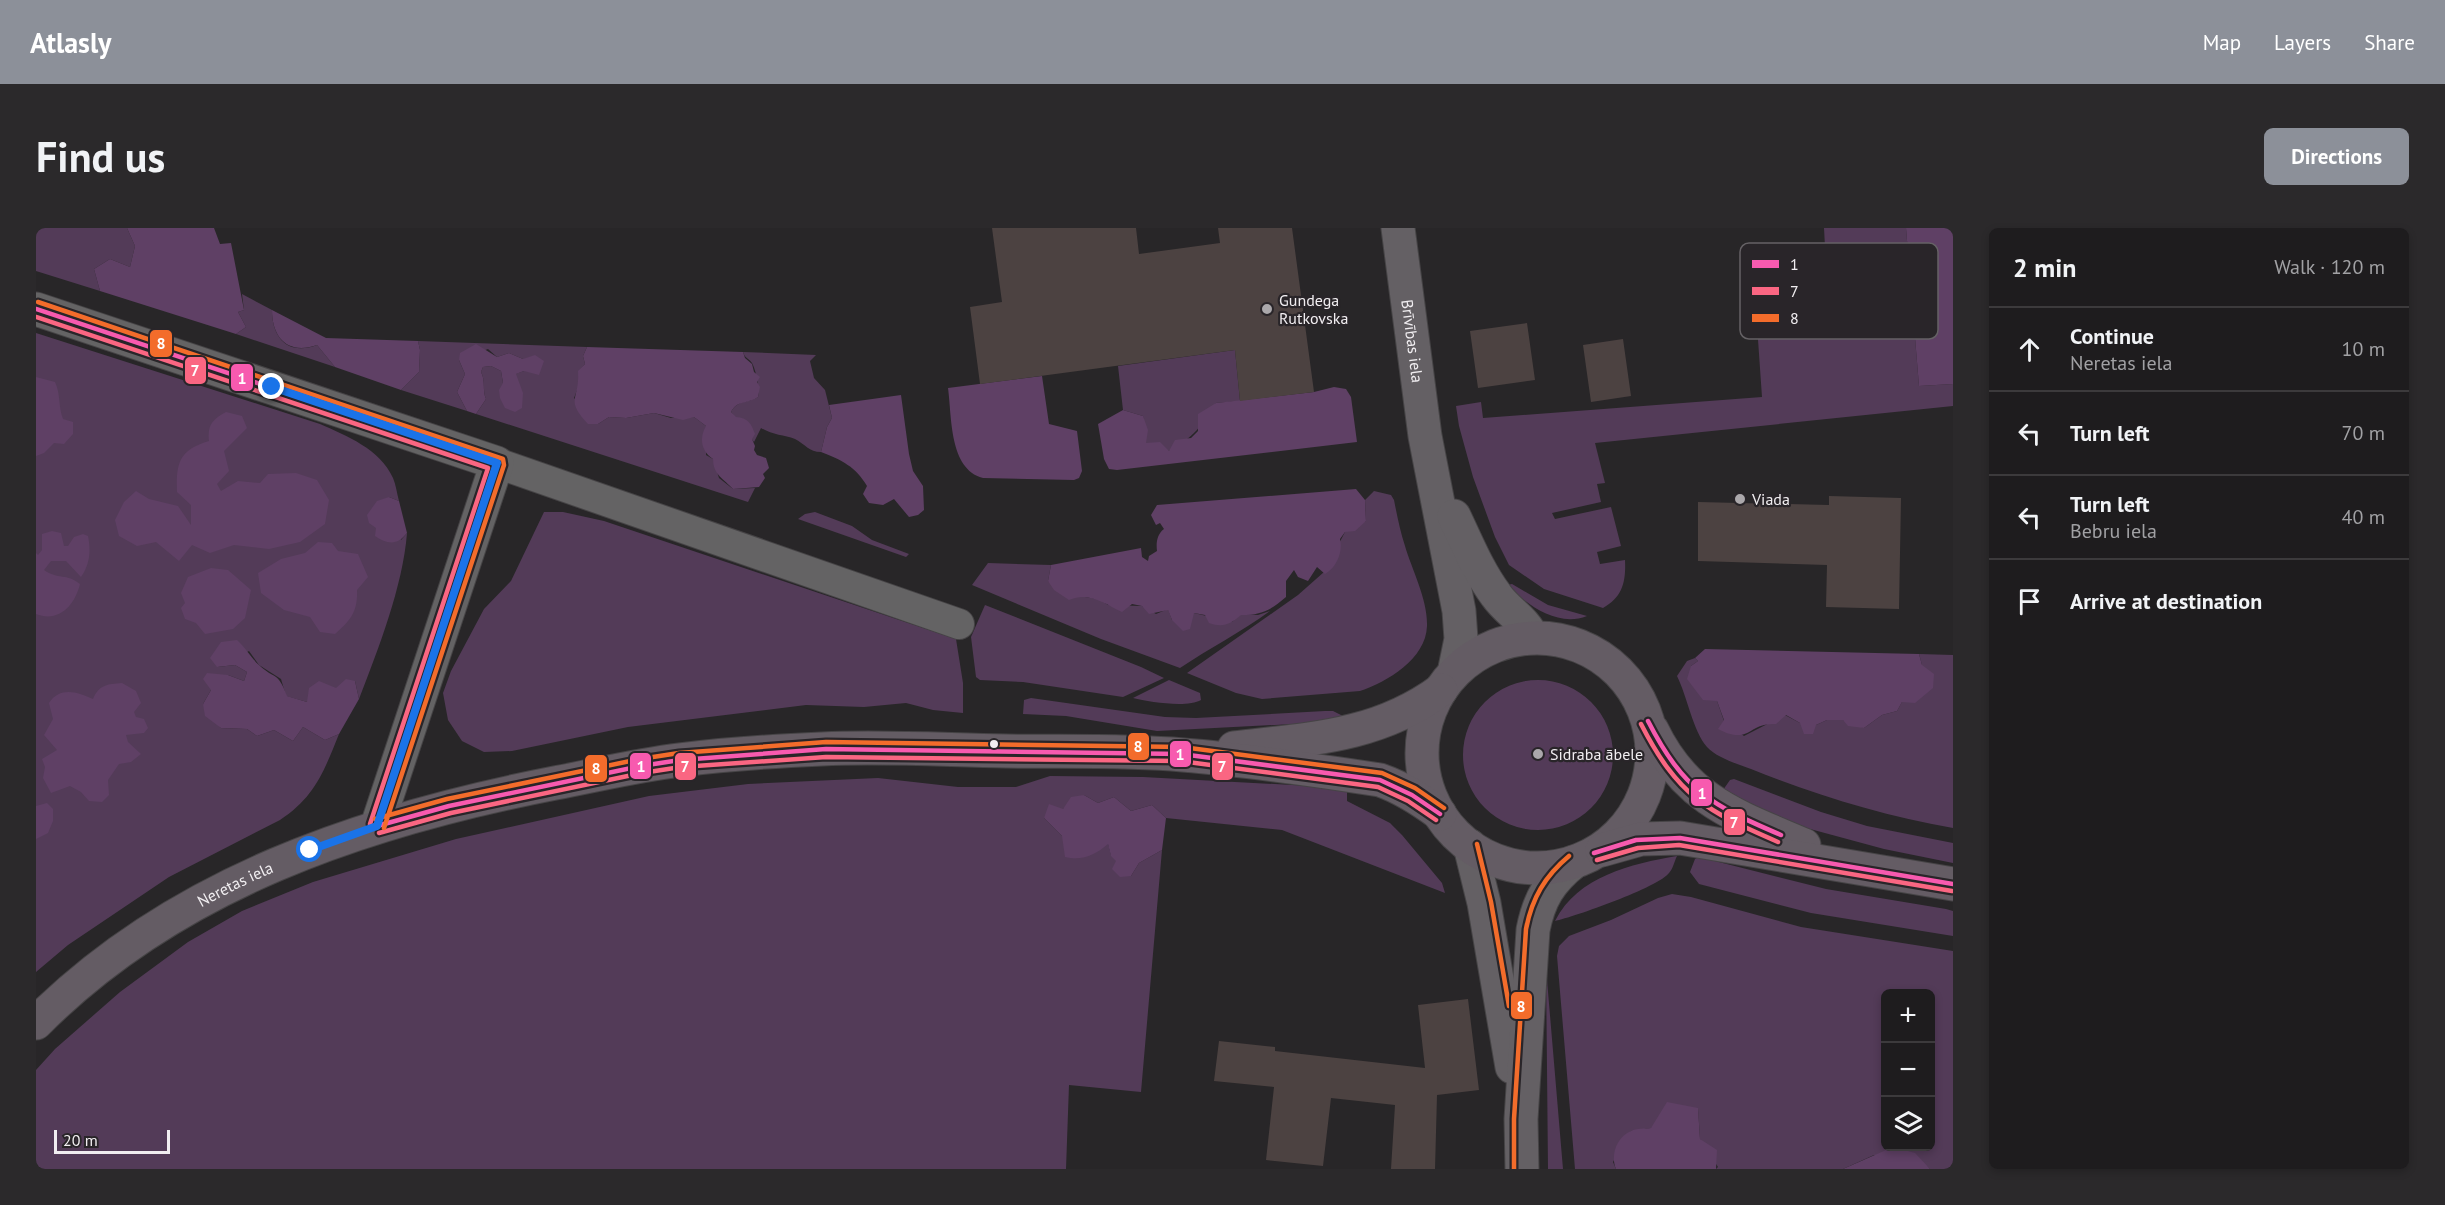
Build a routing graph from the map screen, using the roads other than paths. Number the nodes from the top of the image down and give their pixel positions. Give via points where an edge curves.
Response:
1 (1398, 228) edge
2 (36, 309) edge
3 (1428, 454) junction
4 (497, 463) junction
5 (959, 624) dead end
6 (1532, 637) junction
7 (1447, 681) junction
8 (1648, 721) junction
9 (1181, 754) junction
10 (1440, 814) junction
11 (377, 826) junction
12 (1470, 846) junction
13 (1584, 857) junction
14 (1850, 865) junction
15 (1953, 884) edge
16 (36, 1023) edge
17 (1521, 1119) junction
18 (1522, 1169) edge

1 - 3 main road, Brīvības iela
2 - 4 street
3 - 6 main road via 1482,574
3 - 7 main road via 1460,611 1461,639
4 - 5 street
4 - 11 street
6 - 7 main road via 1510,640 1470,658
6 - 8 main road via 1565,641 1595,653 1613,666 1640,700
7 - 9 main road via 1421,705 1353,732
7 - 10 main road via 1431,709 1422,752 1430,795
8 - 13 main road via 1652,764 1643,796 1627,825 1612,840
8 - 14 main road via 1673,767 1701,794 1740,818
9 - 10 main road via 1380,780 1417,797
9 - 11 main road, Neretas iela via 849,749 744,754 641,766 449,806
10 - 12 main road
11 - 16 main road, Neretas iela via 246,877 180,911 108,960
12 - 13 main road via 1509,865 1531,868 1553,867
12 - 17 main road via 1484,903
13 - 14 main road via 1618,844 1665,837
13 - 17 main road via 1551,882 1538,908
14 - 15 main road
17 - 18 main road

